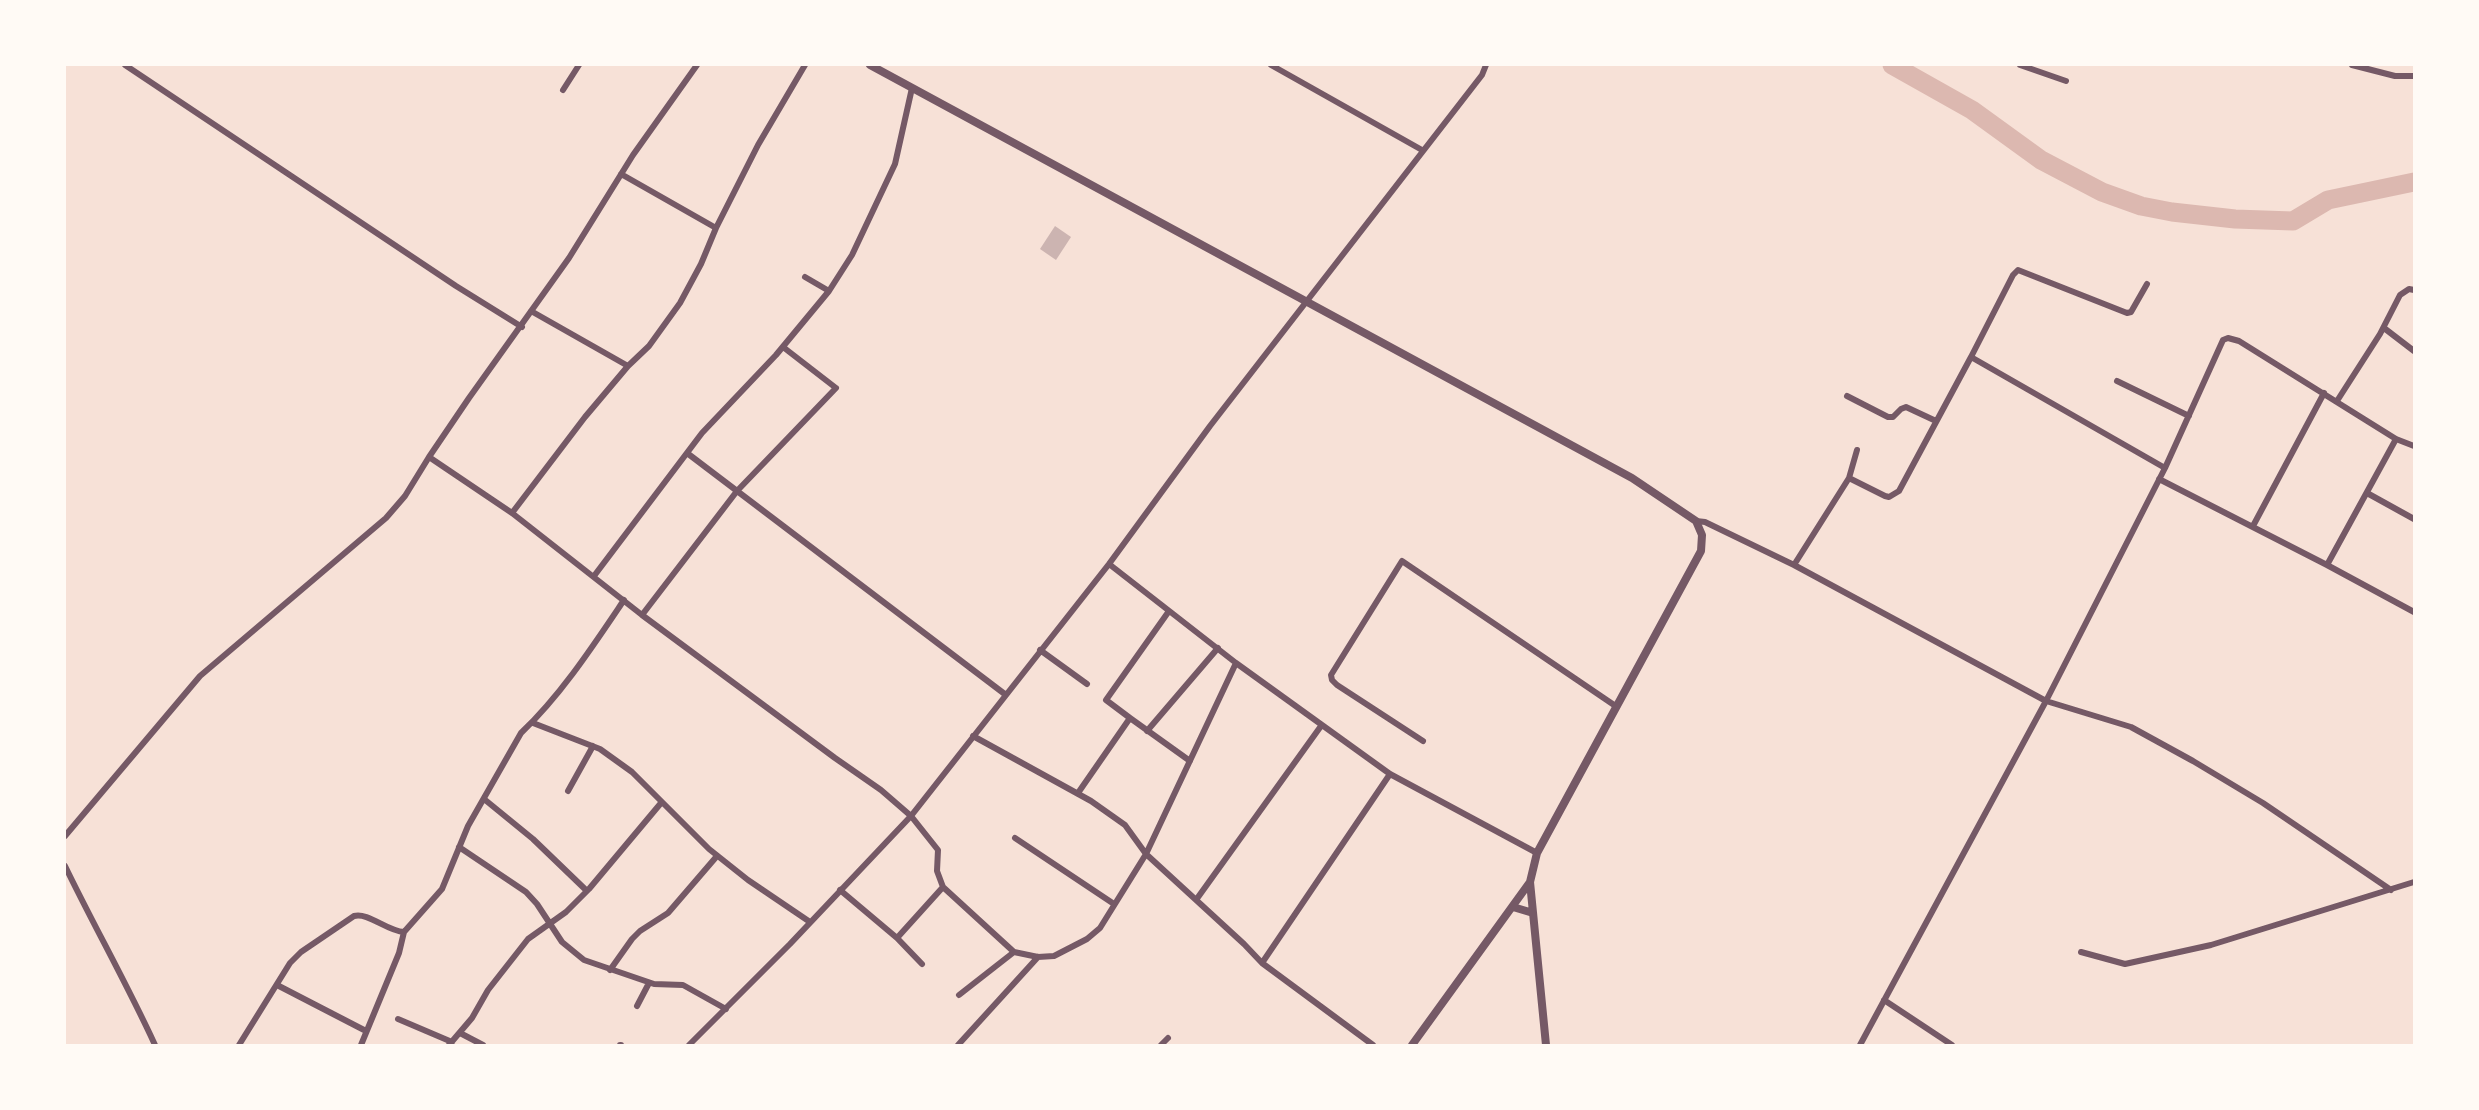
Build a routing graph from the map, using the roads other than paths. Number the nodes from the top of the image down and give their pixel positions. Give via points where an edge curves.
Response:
1 (125, 65) edge
2 (579, 65) edge
3 (697, 65) edge
4 (805, 65) edge
5 (870, 65) edge
6 (1271, 65) edge
7 (1486, 65) edge
8 (2020, 65) edge
9 (2352, 65) edge
10 (2414, 76) edge
11 (2066, 81) dead end
12 (912, 88) junction
13 (563, 90) dead end
14 (1422, 150) junction
15 (621, 174) junction
16 (716, 228) junction
17 (805, 277) dead end
18 (2147, 284) dead end
19 (2414, 290) edge
20 (829, 291) junction
21 (1306, 301) junction
22 (531, 311) junction
23 (522, 327) junction
24 (2384, 328) junction
25 (783, 347) junction
26 (2414, 351) edge
27 (1970, 357) junction
28 (628, 366) junction
29 (2117, 381) dead end
30 (2324, 393) junction
31 (1847, 396) dead end
32 (2337, 401) junction
33 (2189, 416) junction
34 (1936, 421) junction
35 (2396, 439) junction
36 (2414, 446) edge
37 (1857, 450) dead end
38 (687, 453) junction
39 (429, 457) junction
40 (2165, 468) junction
41 (1849, 478) junction
42 (2159, 479) junction
43 (737, 491) junction
44 (2367, 493) junction
45 (512, 513) junction
46 (2414, 519) edge
47 (1696, 521) junction
48 (2253, 526) junction
49 (1109, 564) junction
50 (1794, 565) junction
51 (2327, 565) junction
52 (594, 576) junction
53 (624, 600) junction
54 (1169, 611) junction
55 (2414, 612) edge
56 (642, 615) junction
57 (1217, 649) junction
58 (1040, 650) junction
59 (1236, 663) junction
60 (1087, 684) dead end
61 (1006, 695) junction
62 (2046, 701) junction
63 (1618, 708) junction
64 (1130, 718) junction
65 (533, 723) junction
66 (1321, 726) junction
67 (1147, 731) junction
68 (973, 736) junction
69 (1423, 741) dead end
70 (593, 746) junction
71 (1190, 761) junction
72 (1390, 774) junction
73 (569, 792) dead end
74 (1078, 793) junction
75 (484, 799) junction
76 (661, 803) junction
77 (911, 816) junction
78 (65, 836) edge
79 (1015, 838) dead end
80 (459, 847) junction
81 (1537, 853) junction
82 (1146, 854) junction
83 (717, 856) junction
84 (65, 866) edge
85 (1530, 882) junction
86 (2414, 882) edge
87 (943, 887) junction
88 (840, 890) junction
89 (2391, 890) junction
90 (587, 891) junction
91 (1196, 900) junction
92 (1114, 904) junction
93 (1513, 906) junction
94 (1533, 913) junction
95 (550, 922) junction
96 (810, 922) junction
97 (404, 932) junction
98 (897, 938) junction
99 (1014, 952) junction
100 (2081, 952) dead end
101 (1038, 957) junction
102 (1262, 963) junction
103 (922, 964) dead end
104 (610, 970) junction
105 (649, 983) junction
106 (277, 985) junction
107 (959, 995) dead end
108 (1884, 1000) junction
109 (637, 1006) dead end
110 (726, 1009) junction
111 (398, 1019) dead end
112 (366, 1031) junction
113 (460, 1033) junction
114 (1168, 1038) dead end
115 (693, 1043) edge
116 (451, 1044) edge
117 (155, 1045) edge
118 (239, 1045) edge
119 (361, 1045) edge
120 (483, 1045) edge
121 (958, 1045) edge
122 (1161, 1045) edge
123 (1373, 1045) edge
124 (1412, 1045) edge
125 (1546, 1045) edge
126 (1860, 1045) edge
127 (1952, 1045) edge

1 - 23 street
2 - 13 street
3 - 15 street
4 - 16 street
5 - 12 street
6 - 14 street
7 - 14 street
8 - 11 street
9 - 10 street
12 - 20 street via 895,164 852,255
12 - 21 street
14 - 21 street
15 - 16 street
15 - 22 street
16 - 28 street via 680,303
17 - 20 street
18 - 27 street via 2127,313 2018,270
19 - 24 street via 2400,295
20 - 25 street
21 - 47 street via 1632,478
21 - 49 street
22 - 23 street
22 - 28 street
23 - 39 street
24 - 26 street
24 - 32 street
25 - 38 street
25 - 43 street via 836,388
27 - 34 street
27 - 40 street
28 - 45 street
29 - 33 street
30 - 32 street
30 - 33 street via 2228,338 2222,340
30 - 48 street
31 - 34 street via 1888,417 1906,408
32 - 35 street
33 - 40 street
34 - 41 street via 1896,493 1885,496
35 - 36 street
35 - 44 street
37 - 41 street
38 - 43 street
38 - 52 street
39 - 45 street
39 - 78 street via 386,518 200,676
40 - 42 street
41 - 50 street
42 - 48 street
42 - 62 street
43 - 56 street
43 - 61 street
44 - 46 street
44 - 51 street
45 - 52 street
47 - 50 street
47 - 63 street via 1702,535 1701,551
48 - 51 street
49 - 54 street
49 - 58 street
50 - 62 street
51 - 55 street
52 - 53 street
53 - 56 street
53 - 65 street
54 - 57 street
54 - 64 street via 1106,700
56 - 77 street
57 - 59 street
57 - 67 street
58 - 60 street
58 - 61 street
59 - 66 street
59 - 71 street
61 - 68 street
62 - 89 street via 2131,727 2263,803
62 - 108 street
63 - 69 street via 1402,561 1331,675 1337,685
63 - 81 street
64 - 67 street
64 - 74 street
65 - 70 street
65 - 75 street via 521,733
66 - 72 street
66 - 91 street
67 - 71 street
68 - 74 street
68 - 77 street
70 - 73 street
70 - 76 street via 632,772
71 - 82 street
72 - 81 street
72 - 102 street
74 - 82 street via 1125,825
75 - 80 street
75 - 90 street
76 - 83 street
76 - 90 street
77 - 87 street via 938,850 937,871
77 - 88 street
79 - 92 street
80 - 95 street via 526,892
80 - 97 street via 442,889
81 - 85 street
82 - 91 street
82 - 92 street
83 - 96 street
83 - 104 street via 668,913 632,939
84 - 117 street
85 - 93 street
85 - 94 street
86 - 89 street
87 - 98 street
87 - 99 street
88 - 96 street
88 - 98 street
89 - 100 street via 2211,945 2125,964
90 - 95 street
91 - 102 street
92 - 101 street via 1100,928 1087,939 1054,956
93 - 94 street
93 - 124 street
94 - 125 street
95 - 104 street via 571,951
95 - 113 street via 517,951
96 - 110 street
97 - 106 street via 354,915 295,957
97 - 112 street
98 - 103 street
99 - 101 street
99 - 107 street
101 - 121 street
102 - 123 street
104 - 105 street
105 - 109 street
105 - 110 street via 683,985
106 - 112 street
106 - 118 street
108 - 126 street
108 - 127 street
110 - 115 street
111 - 116 street
112 - 119 street
113 - 116 street
113 - 120 street
114 - 122 street

